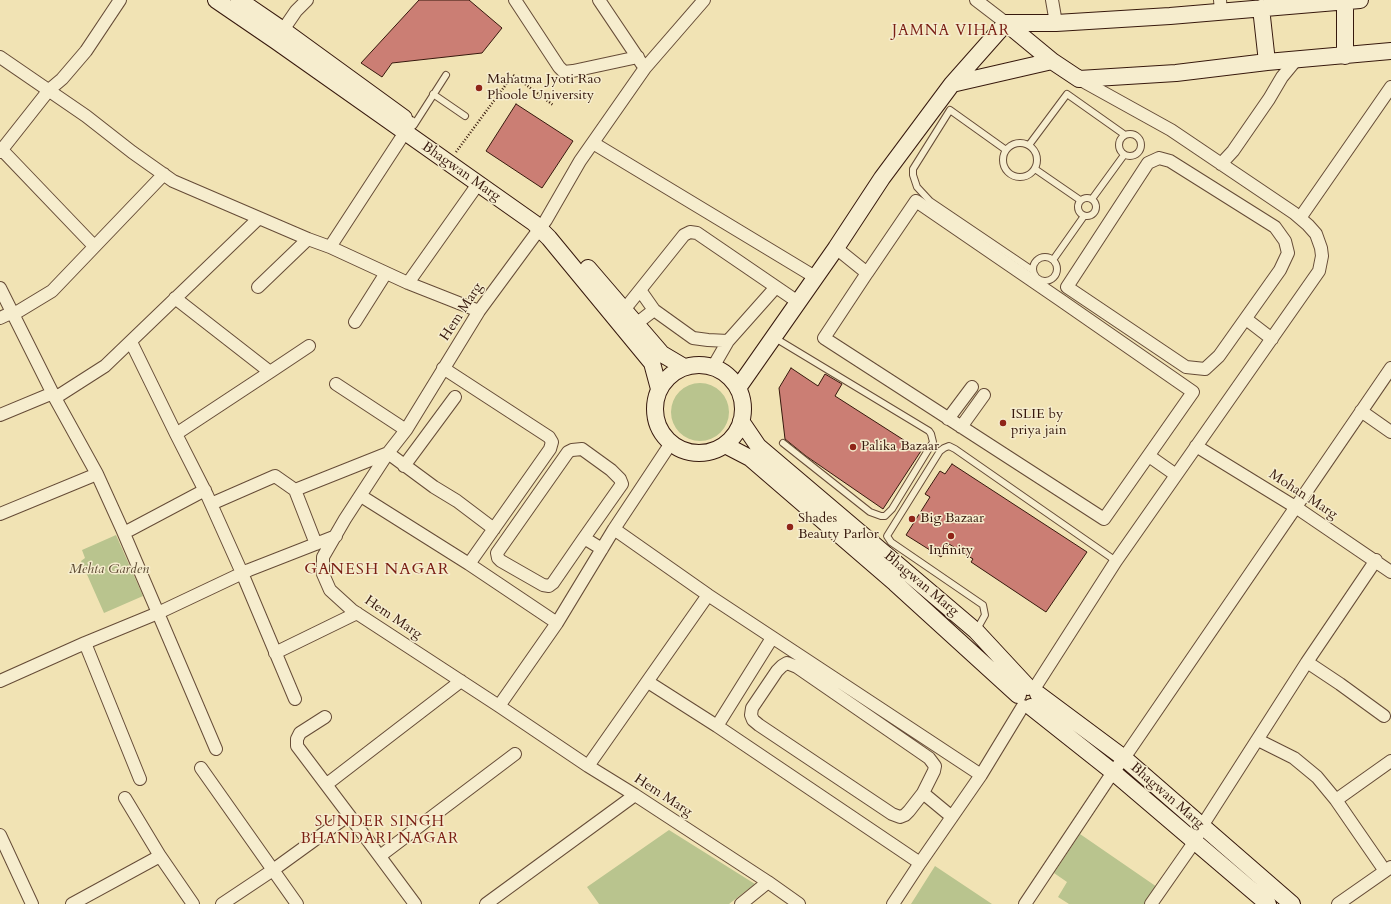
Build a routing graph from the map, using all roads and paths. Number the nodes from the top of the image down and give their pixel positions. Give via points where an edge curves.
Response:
1 (120, 0) edge
2 (216, 0) edge
3 (239, 0) edge
4 (307, 0) edge
5 (515, 0) edge
6 (599, 0) edge
7 (704, 0) edge
8 (976, 0) edge
9 (1052, 0) edge
10 (1353, 1) edge
11 (1313, 2) edge
12 (1220, 6) edge
13 (1261, 8) junction
14 (1006, 23) junction
15 (1056, 24) junction
16 (283, 30) junction
17 (1391, 51) edge
18 (1345, 56) junction
19 (0, 57) edge
20 (638, 57) junction
21 (1296, 60) junction
22 (1052, 61) junction
23 (1267, 62) junction
24 (645, 68) junction
25 (446, 75) dead end
26 (1079, 79) junction
27 (952, 84) junction
28 (1391, 87) edge
29 (49, 90) junction
30 (433, 94) junction
31 (553, 105) dead end
32 (944, 106) junction
33 (465, 116) dead end
34 (410, 127) junction
35 (1126, 135) junction
36 (593, 143) junction
37 (1029, 145) junction
38 (1006, 150) junction
39 (1, 151) edge
40 (454, 154) junction
41 (1124, 155) junction
42 (1221, 164) junction
43 (1035, 169) junction
44 (164, 174) junction
45 (478, 184) junction
46 (1092, 199) junction
47 (1080, 200) junction
48 (1084, 216) junction
49 (259, 218) junction
50 (1300, 218) junction
51 (543, 224) junction
52 (308, 240) junction
53 (94, 246) junction
54 (330, 247) junction
55 (836, 248) junction
56 (1053, 260) junction
57 (1032, 270) junction
58 (386, 273) junction
59 (867, 273) junction
60 (815, 278) junction
61 (408, 283) junction
62 (258, 287) dead end
63 (776, 287) junction
64 (0, 288) edge
65 (640, 290) junction
66 (175, 298) junction
67 (798, 302) junction
68 (624, 310) junction
69 (654, 310) junction
70 (479, 311) junction
71 (13, 313) junction
72 (0, 318) edge
73 (1246, 319) junction
74 (355, 322) dead end
75 (636, 324) junction
76 (773, 337) junction
77 (1272, 339) junction
78 (728, 341) junction
79 (130, 342) junction
80 (309, 346) dead end
81 (684, 367) junction
82 (713, 367) junction
83 (443, 368) junction
84 (1391, 368) edge
85 (270, 372) junction
86 (336, 384) dead end
87 (972, 387) dead end
88 (738, 388) junction
89 (659, 389) junction
90 (54, 395) junction
91 (984, 395) dead end
92 (455, 397) dead end
93 (1361, 412) junction
94 (0, 415) edge
95 (948, 419) junction
96 (741, 421) junction
97 (961, 427) junction
98 (406, 430) junction
99 (1391, 432) edge
100 (176, 434) junction
101 (671, 443) junction
102 (783, 443) dead end
103 (725, 445) junction
104 (1196, 446) junction
105 (388, 453) junction
106 (1149, 456) junction
107 (404, 466) junction
108 (97, 474) junction
109 (1176, 475) junction
110 (205, 490) junction
111 (295, 490) junction
112 (361, 496) junction
113 (211, 504) junction
114 (1297, 508) junction
115 (0, 514) edge
116 (494, 529) junction
117 (614, 529) junction
118 (124, 534) junction
119 (336, 536) junction
120 (584, 538) junction
121 (316, 544) junction
122 (602, 549) junction
123 (1376, 560) junction
124 (1116, 561) junction
125 (469, 564) junction
126 (1391, 572) edge
127 (242, 573) junction
128 (708, 595) junction
129 (158, 613) junction
130 (357, 613) junction
131 (557, 623) junction
132 (976, 631) junction
133 (772, 638) junction
134 (85, 643) junction
135 (275, 653) junction
136 (1307, 662) junction
137 (0, 681) edge
138 (461, 682) junction
139 (648, 682) junction
140 (1029, 696) junction
141 (295, 699) dead end
142 (499, 706) junction
143 (1384, 716) dead end
144 (325, 717) dead end
145 (716, 726) junction
146 (1258, 740) junction
147 (216, 749) dead end
148 (515, 754) dead end
149 (1124, 758) junction
150 (1391, 761) edge
151 (588, 766) junction
152 (201, 768) dead end
153 (1113, 772) junction
154 (980, 775) junction
155 (140, 779) dead end
156 (327, 784) junction
157 (923, 793) junction
158 (635, 795) junction
159 (125, 798) dead end
160 (1336, 800) junction
161 (349, 815) junction
162 (952, 817) junction
163 (1202, 826) junction
164 (0, 835) edge
165 (1196, 841) junction
166 (160, 856) junction
167 (380, 856) junction
168 (920, 863) junction
169 (1388, 869) edge
170 (273, 870) junction
171 (768, 882) junction
172 (1265, 903) edge
173 (32, 904) edge
174 (72, 904) edge
175 (193, 904) edge
176 (222, 904) edge
177 (297, 904) edge
178 (415, 904) edge
179 (486, 904) edge
180 (741, 904) edge
181 (799, 904) edge
182 (893, 904) edge
183 (1025, 904) edge
184 (1151, 904) edge
185 (1292, 904) edge
186 (1338, 904) edge

1 - 29 street via 86,51
2 - 34 street, Bhagwan Marg
3 - 16 street, Bhagwan Marg
4 - 16 street
5 - 20 street via 564,72
6 - 20 street
7 - 24 street, Hem Marg
8 - 14 street
9 - 15 street
10 - 11 street
10 - 18 street
11 - 13 street
12 - 13 street
12 - 15 street
13 - 23 street
14 - 15 street
14 - 22 street
14 - 27 street
16 - 34 street, Bhagwan Marg
17 - 18 street
18 - 21 street
19 - 29 street
20 - 24 street
21 - 23 street
21 - 42 street via 1233,151
22 - 26 street
22 - 27 street
23 - 26 street via 1176,73
24 - 36 street, Hem Marg
25 - 30 lane
26 - 42 street via 1171,130
27 - 32 street
28 - 50 street
29 - 39 street
29 - 44 street
30 - 33 lane
30 - 34 lane
31 - 40 path via 513,75
32 - 38 lane
32 - 55 street via 882,178
32 - 57 lane via 913,169 917,187 930,201
34 - 40 street, Bhagwan Marg
34 - 45 street, Bhagwan Marg
34 - 54 street
35 - 37 lane via 1068,94
35 - 41 lane via 1119,143
35 - 41 lane via 1136,136 1141,146 1135,155
36 - 51 street, Hem Marg
36 - 60 street
37 - 38 lane via 1014,143
37 - 43 lane via 1038,158
38 - 43 lane via 1003,160 1010,174 1021,177
39 - 53 street
40 - 51 street, Bhagwan Marg
41 - 46 lane
42 - 50 street
43 - 47 lane
44 - 49 street via 173,181
44 - 53 street
45 - 51 street, Bhagwan Marg
45 - 61 street
46 - 47 lane
46 - 48 lane via 1096,204 1096,210 1090,216
47 - 48 lane via 1077,209
48 - 56 lane
49 - 52 street
49 - 66 street
50 - 77 street via 1316,234 1321,248 1320,271
51 - 68 street, Bhagwan Marg
51 - 70 street, Hem Marg
51 - 89 street, Bhagwan Marg via 549,238 652,363
52 - 54 street
52 - 62 street
53 - 71 street via 52,291
54 - 58 street
55 - 59 street
55 - 60 street
56 - 57 lane via 1039,258
56 - 57 lane via 1057,268 1052,279 1040,280
58 - 61 street
58 - 74 street
59 - 95 street via 824,338
59 - 106 street via 916,201 1193,392
60 - 67 street
61 - 70 street
63 - 65 street via 697,234 690,232 684,235
63 - 67 street
63 - 78 street
64 - 71 street
65 - 68 street
65 - 69 street
66 - 79 street
66 - 85 street
67 - 76 street
68 - 75 street, Bhagwan Marg
69 - 75 street
69 - 78 street via 693,338
70 - 83 street, Hem Marg
71 - 72 street
71 - 90 street
73 - 73 street via 1219,356 1205,369 1186,367 1067,287 1148,163 1159,158 1170,161 1275,227 1285,241 1288,253 1280,270
73 - 77 street
75 - 81 street, Bhagwan Marg via 662,354
76 - 88 street
76 - 102 lane via 929,431 933,442 892,509 885,516 870,512
77 - 104 street
78 - 82 street
79 - 90 street via 105,366
79 - 100 street
80 - 85 street
81 - 82 street
81 - 89 street via 671,374
82 - 88 street via 726,375
83 - 98 street, Hem Marg
83 - 116 street via 549,437 552,442 550,449
84 - 93 street
85 - 100 street
86 - 98 street
87 - 95 street
88 - 96 street via 743,403
89 - 101 street via 655,406 658,427
90 - 94 street
90 - 108 street
91 - 97 street
92 - 107 street
93 - 99 street
93 - 114 street
95 - 97 street
96 - 103 street via 735,434
96 - 132 street, Bhagwan Marg via 758,446
97 - 106 street via 1104,519
98 - 105 street, Hem Marg
100 - 110 street
101 - 103 street via 690,452 711,452
101 - 117 street
103 - 140 street, Bhagwan Marg via 750,458
104 - 109 street
104 - 114 street, Mohan Marg
105 - 107 street
105 - 111 street
105 - 112 street, Hem Marg
106 - 109 street
107 - 116 street
108 - 115 street
108 - 118 street
109 - 124 street
110 - 113 street
110 - 118 street
111 - 113 street via 275,476
111 - 121 street
112 - 119 street, Hem Marg
112 - 125 street
113 - 127 street
114 - 123 street, Mohan Marg
114 - 149 street
116 - 125 street
117 - 122 street
117 - 128 street
118 - 129 street
119 - 121 street
119 - 130 street, Hem Marg via 323,557 323,574 330,590
120 - 120 street via 549,586 543,586 498,558 497,553 568,452 582,449 611,470 622,484
120 - 122 street
121 - 127 street
122 - 131 street
123 - 126 street, Mohan Marg
123 - 136 street
124 - 132 lane via 955,448 944,448 887,536 891,542 983,605 985,615
124 - 140 street
125 - 131 street
127 - 129 street
127 - 135 street
128 - 133 street
128 - 139 street
129 - 134 street
129 - 147 street
130 - 135 street
130 - 138 street, Hem Marg
131 - 142 street
132 - 140 street, Bhagwan Marg
133 - 145 street
133 - 154 street
134 - 137 street
134 - 155 street
135 - 141 street
136 - 143 street
136 - 146 street
138 - 142 street, Hem Marg
138 - 156 street
139 - 145 street
139 - 151 street
140 - 149 street, Bhagwan Marg
140 - 153 street, Bhagwan Marg
140 - 154 street
142 - 151 street, Hem Marg
144 - 156 street via 300,733 297,746
145 - 168 street
146 - 160 street via 1294,758 1317,778
146 - 163 street
148 - 167 street
149 - 153 street
149 - 163 street, Bhagwan Marg
150 - 160 street
151 - 158 street, Hem Marg
152 - 170 street
153 - 165 street, Bhagwan Marg
153 - 183 street
154 - 162 street
156 - 161 street
157 - 157 street via 905,815 900,817 892,814 759,725 751,715 752,708 782,666 787,663 797,667 929,758 935,766
157 - 162 street
158 - 171 street, Hem Marg
158 - 179 street
159 - 166 street
160 - 169 street
161 - 167 street
161 - 170 street
162 - 168 street
163 - 165 street
163 - 185 street, Bhagwan Marg
164 - 173 street
165 - 172 street, Bhagwan Marg
165 - 184 street
166 - 174 street
166 - 175 street
167 - 178 street
168 - 182 street
169 - 186 street
170 - 176 street
170 - 177 street
171 - 180 street
171 - 181 street, Hem Marg

